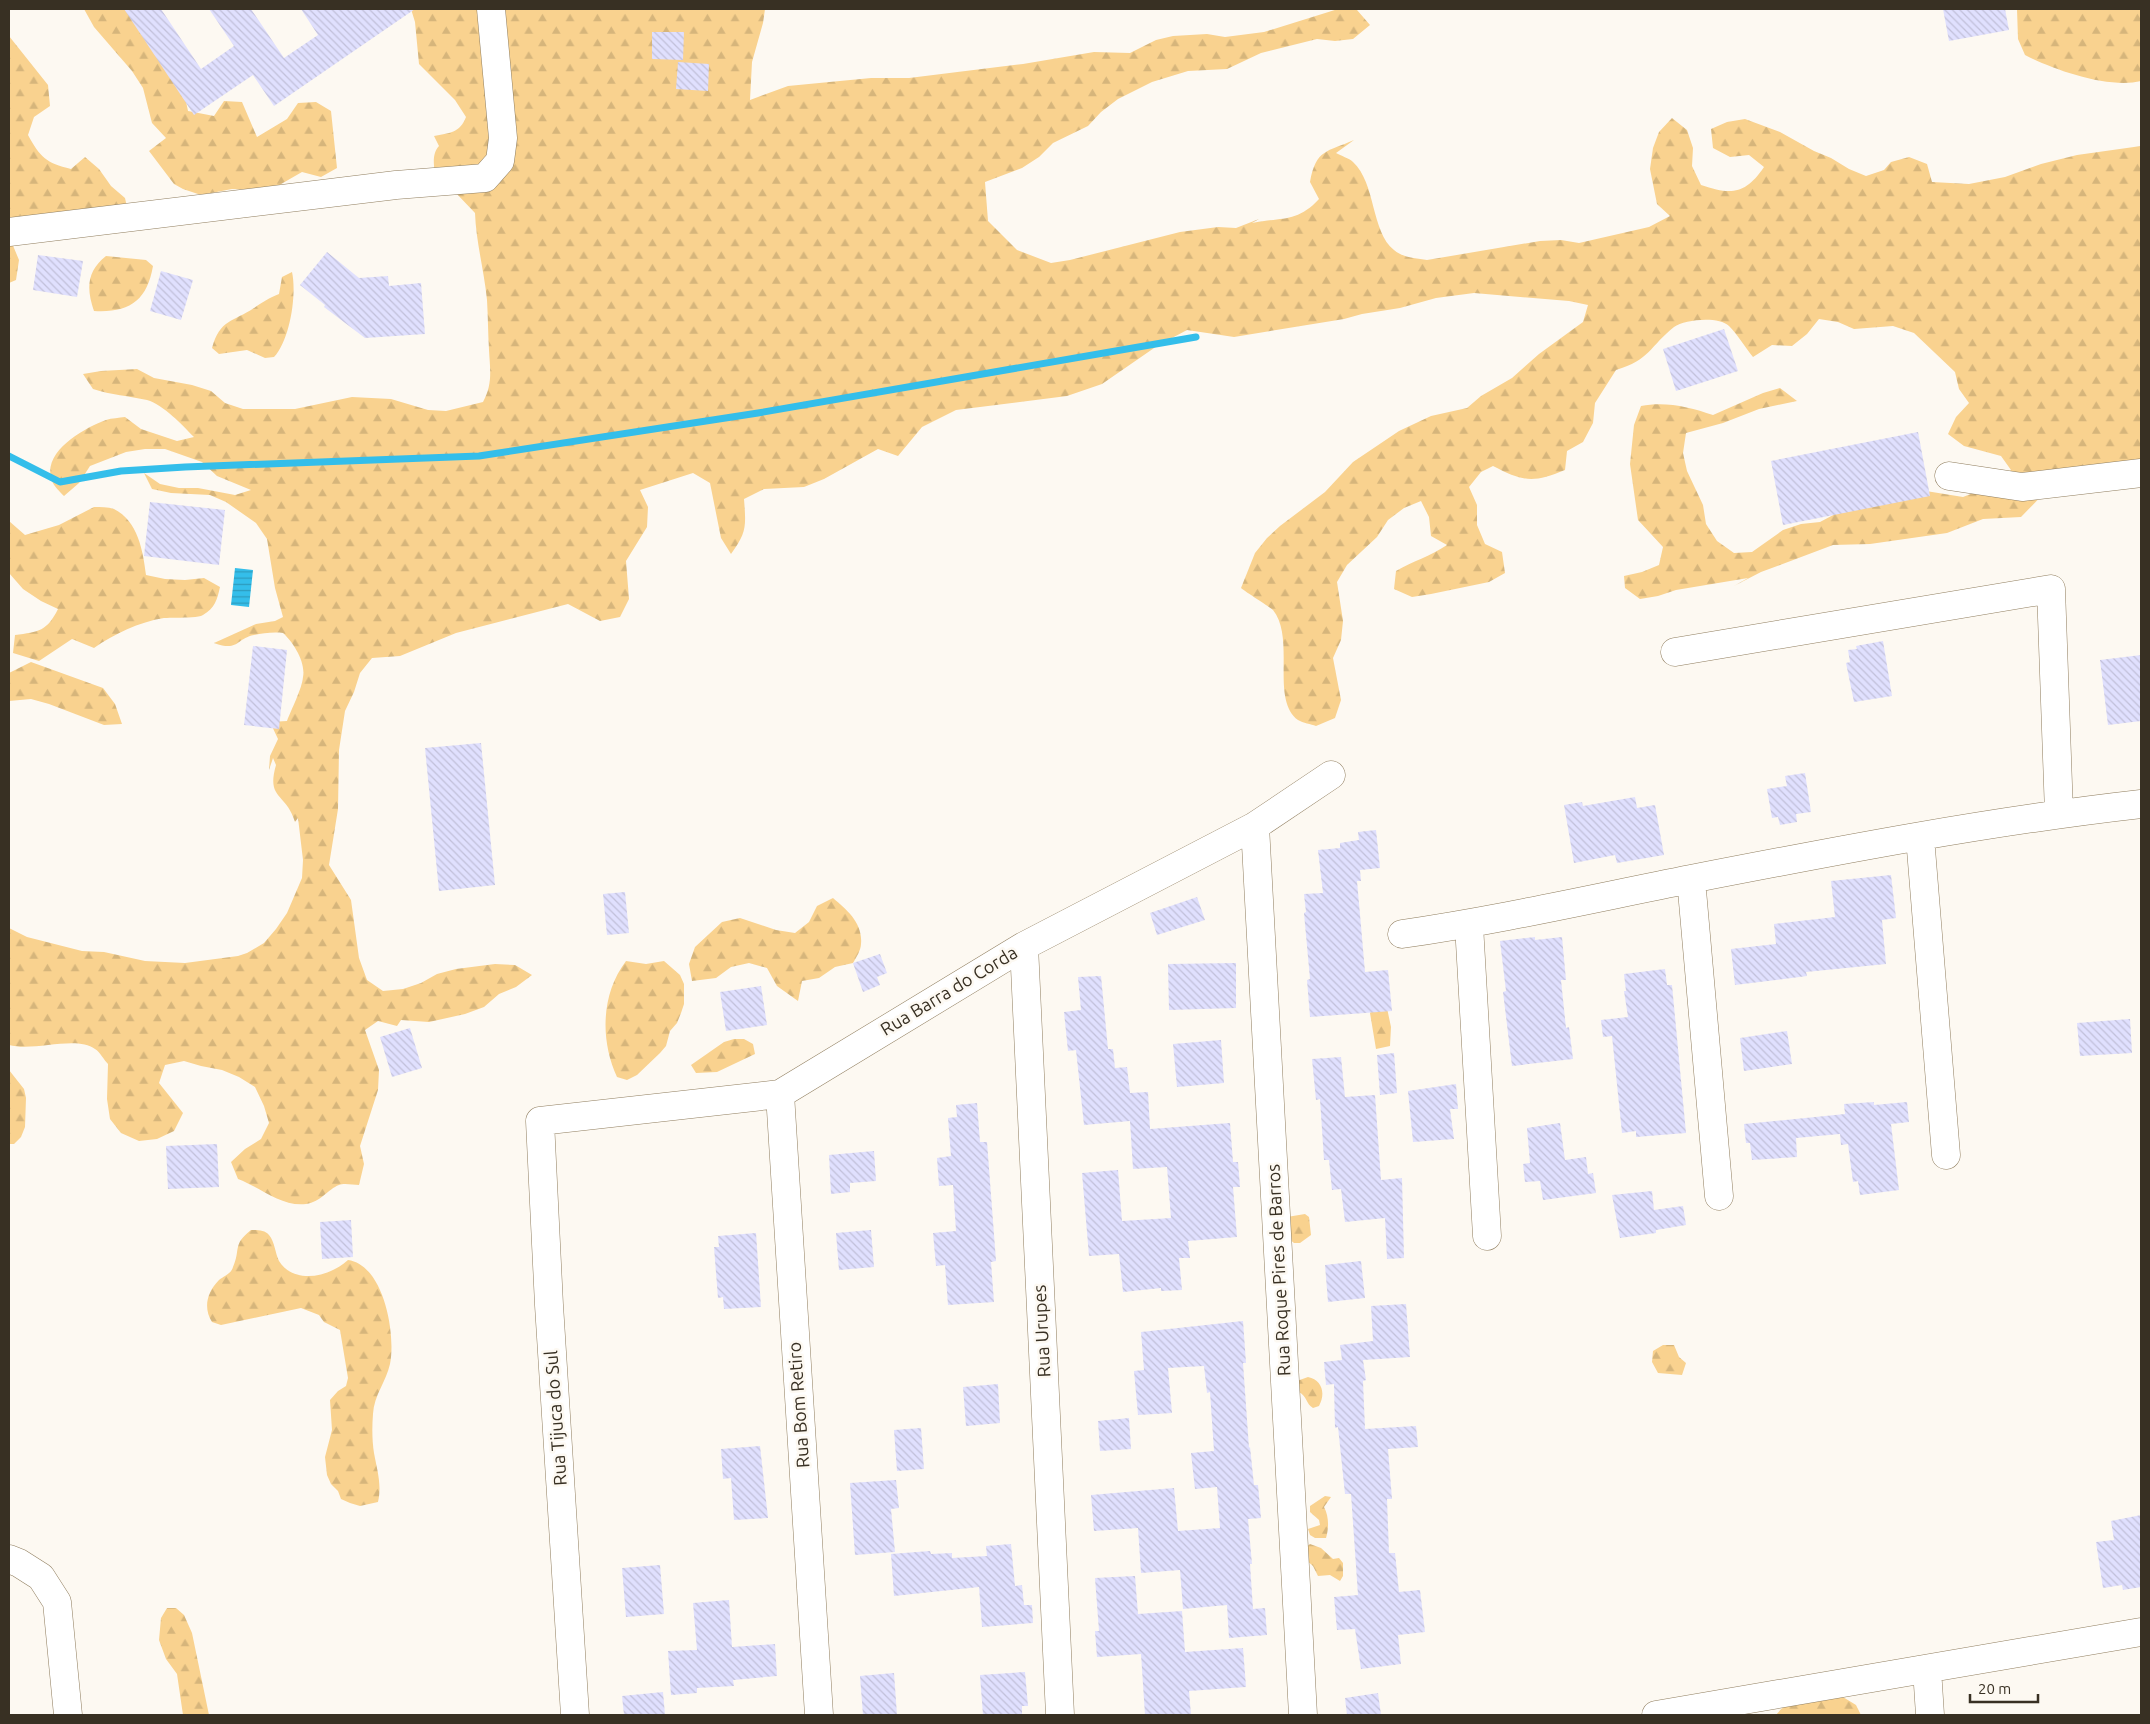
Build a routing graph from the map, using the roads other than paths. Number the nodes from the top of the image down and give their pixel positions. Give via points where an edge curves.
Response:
1 (492, 9) edge
2 (9, 232) edge
3 (2141, 473) edge
4 (1949, 476) dead end
5 (1675, 652) dead end
6 (1331, 775) dead end
7 (2141, 804) edge
8 (2059, 813) junction
9 (1254, 826) junction
10 (1920, 837) junction
11 (1691, 879) junction
12 (1469, 925) junction
13 (1402, 934) dead end
14 (1024, 946) junction
15 (780, 1094) junction
16 (540, 1121) joint
17 (1946, 1155) dead end
18 (1719, 1196) dead end
19 (1487, 1236) dead end
20 (9, 1559) edge
21 (2141, 1632) edge
22 (1927, 1669) junction
23 (68, 1715) edge
24 (575, 1715) edge
25 (819, 1715) edge
26 (1060, 1715) edge
27 (1303, 1715) edge
28 (1656, 1715) edge
29 (1930, 1715) edge

1 - 2 street via 503,138 500,161 485,178 396,185
3 - 4 street via 2022,487
5 - 8 street via 2051,589
6 - 9 street, Rua Barra do Corda
7 - 8 street
8 - 10 street
9 - 14 street, Rua Barra do Corda
9 - 27 street, Rua Roque Pires de Barros
10 - 11 street
10 - 17 street
11 - 12 street
11 - 18 street
12 - 13 street
12 - 19 street
14 - 15 street, Rua Barra do Corda
14 - 26 street, Rua Urupes
15 - 16 street, Rua Barra do Corda
15 - 25 street, Rua Bom Retiro
16 - 24 street, Rua Tijuca do Sul
20 - 23 street via 41,1577 57,1602
21 - 22 street
22 - 28 street
22 - 29 street

